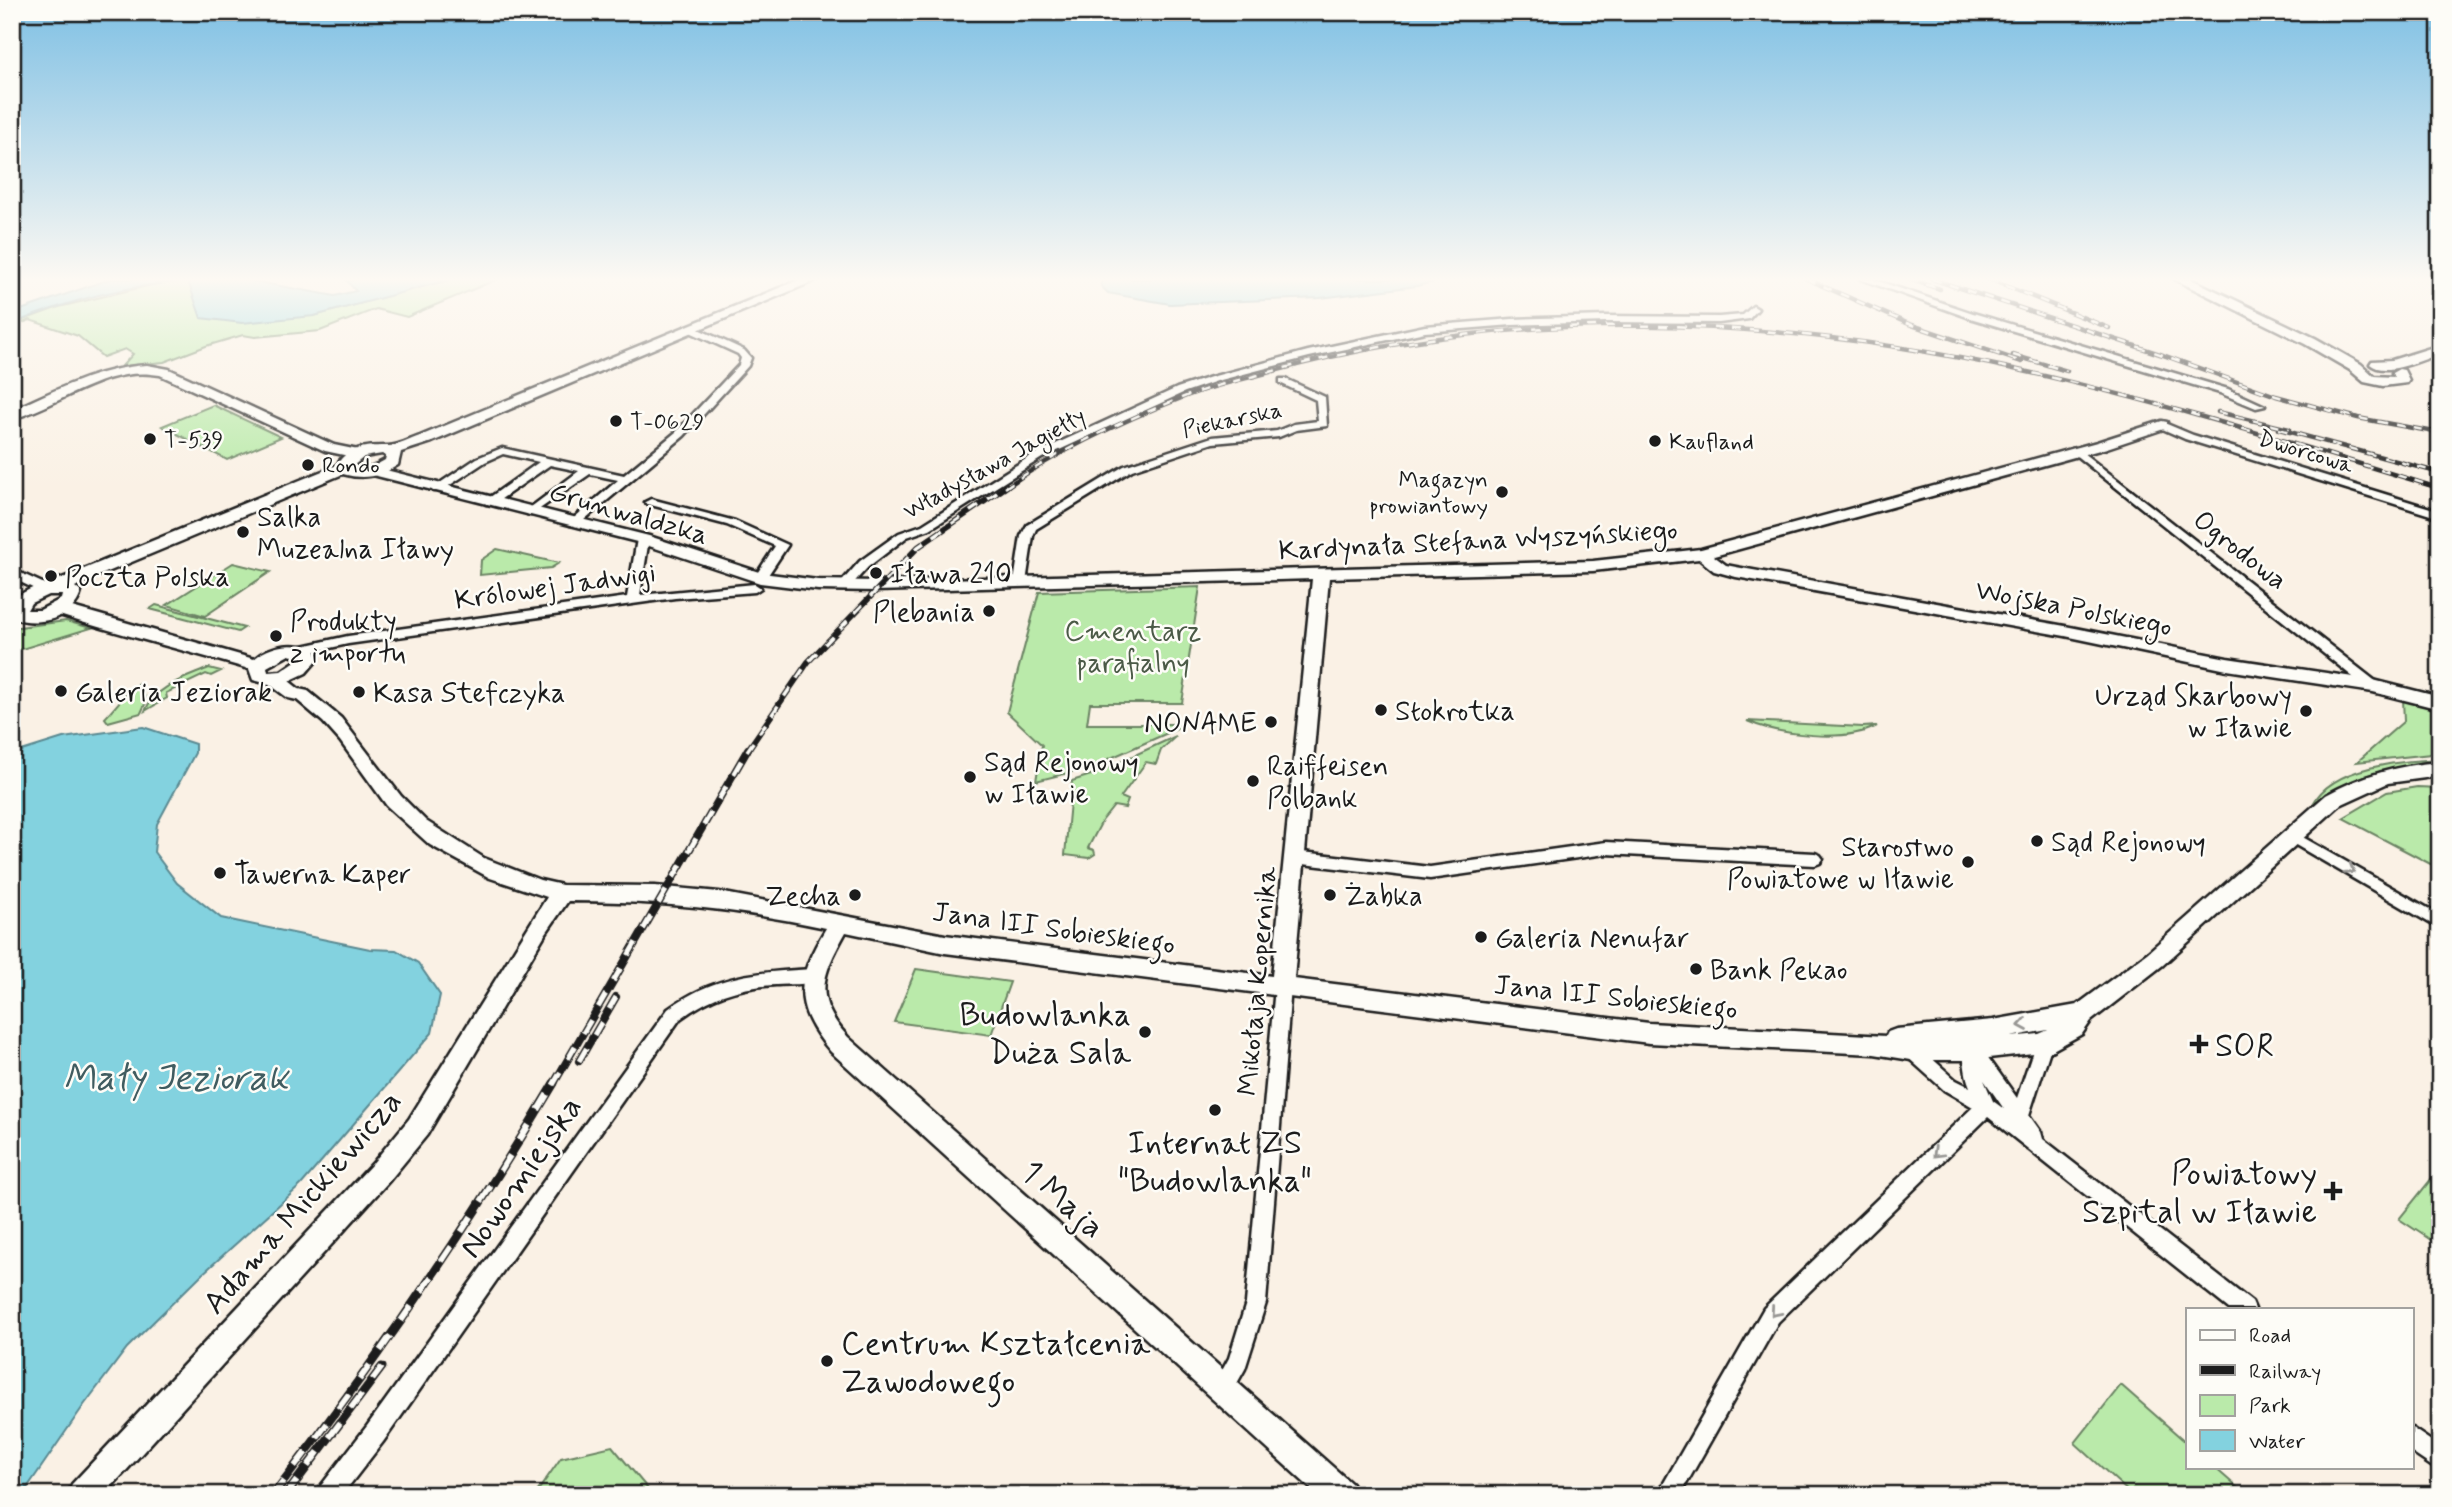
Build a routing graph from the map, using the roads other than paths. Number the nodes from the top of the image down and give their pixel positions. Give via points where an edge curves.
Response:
1 (646, 349) edge
2 (735, 349) edge
3 (1331, 349) edge
4 (2084, 349) edge
5 (2329, 349) edge
6 (2439, 349) edge
7 (2440, 356) edge
8 (2366, 365) junction
9 (2399, 373) junction
10 (1283, 381) dead end
11 (2260, 406) dead end
12 (12, 415) edge
13 (2167, 427) joint
14 (2102, 445) joint
15 (2078, 452) junction
16 (386, 460) junction
17 (548, 461) junction
18 (350, 464) junction
19 (588, 470) junction
20 (402, 478) joint
21 (627, 479) junction
22 (437, 489) junction
23 (490, 502) junction
24 (651, 502) dead end
25 (531, 512) junction
26 (2440, 515) edge
27 (574, 523) junction
28 (643, 539) junction
29 (1702, 554) junction
30 (12, 573) edge
31 (1321, 574) junction
32 (1020, 582) junction
33 (758, 583) junction
34 (843, 586) junction
35 (62, 596) junction
36 (633, 600) junction
37 (16, 607) edge
38 (137, 630) joint
39 (208, 650) junction
40 (283, 650) junction
41 (303, 660) junction
42 (258, 667) junction
43 (274, 678) junction
44 (2373, 686) junction
45 (302, 695) junction
46 (2440, 704) edge
47 (2440, 769) edge
48 (2292, 836) junction
49 (1294, 857) junction
50 (1815, 859) dead end
51 (562, 893) junction
52 (2440, 923) edge
53 (839, 924) junction
54 (813, 976) junction
55 (1283, 987) junction
56 (2083, 1014) junction
57 (1967, 1042) junction
58 (1874, 1044) junction
59 (2043, 1044) junction
60 (1911, 1050) junction
61 (1987, 1106) junction
62 (2020, 1116) junction
63 (2046, 1153) junction
64 (2244, 1308) edge
65 (1224, 1387) junction
66 (2414, 1441) edge
67 (2440, 1461) edge
68 (83, 1495) edge
69 (328, 1495) edge
70 (1341, 1495) edge
71 (1668, 1495) edge

1 - 16 main road via 426,439
2 - 21 street via 746,361 680,434
3 - 34 street, Władysława Jagiełły via 1181,390 1078,435 926,527 903,535
4 - 11 street
5 - 8 main road
6 - 8 main road via 2393,364
7 - 9 main road
8 - 9 main road
8 - 9 main road via 2362,375 2384,382 2402,380
10 - 32 street, Piekarska via 1321,399 1323,424 1294,427 1279,434 1212,440 1128,468 1031,527
12 - 18 street via 113,373 151,368 330,448
13 - 14 street, Kardynała Stefana Wyszyńskiego
13 - 26 street, Dworcowa
14 - 15 street, Kardynała Stefana Wyszyńskiego
15 - 29 street, Kardynała Stefana Wyszyńskiego
15 - 44 street, Ogrodowa
16 - 18 main road
16 - 18 main road via 378,449
16 - 20 street, Grunwaldzka
17 - 19 street
17 - 22 street via 507,451 496,453
17 - 23 street
18 - 35 main road
19 - 21 street
19 - 25 street
20 - 22 street, Grunwaldzka
21 - 27 street
22 - 23 street, Grunwaldzka
23 - 25 street, Grunwaldzka
24 - 33 street via 731,523 782,545
25 - 27 street, Grunwaldzka
27 - 28 street, Grunwaldzka
28 - 33 street, Grunwaldzka
28 - 36 street
29 - 31 street, Kardynała Stefana Wyszyńskiego via 1593,566
29 - 44 street, Wojska Polskiego via 1720,568 1736,572 2227,664
30 - 35 street
31 - 32 street, Kardynała Stefana Wyszyńskiego
31 - 49 street, Mikołaja Kopernika
32 - 34 street, Kardynała Stefana Wyszyńskiego
33 - 34 street, Grunwaldzka
33 - 36 street, Królowej Jadwigi
35 - 37 main road via 33,616 23,616
35 - 38 street via 121,629
36 - 41 street, Królowej Jadwigi via 364,640
38 - 39 street
39 - 40 street
39 - 42 street
40 - 41 street
40 - 42 street
41 - 43 street
41 - 45 street
42 - 43 street, Jana III Sobieskiego via 259,676
43 - 45 street, Jana III Sobieskiego
44 - 46 street, Wojska Polskiego
45 - 51 street, Jana III Sobieskiego via 338,726 402,811 430,833 465,858
47 - 48 street via 2364,783 2333,800
48 -> 52 street
48 - 56 street via 2155,959
49 - 50 street via 1430,873 1606,848
49 - 55 street, Mikołaja Kopernika
51 - 53 street, Jana III Sobieskiego via 685,896 779,909
51 - 68 street, Adama Mickiewicza via 418,1127
53 - 54 street
53 - 55 street, Jana III Sobieskiego via 945,944
54 - 65 street, 1 Maja via 817,1018 873,1076
54 - 69 street, Nowomiejska via 730,983 702,993 674,1014
55 - 58 street, Jana III Sobieskiego via 1649,1033
55 - 65 street, Mikołaja Kopernika via 1256,1303 1238,1362
56 -> 57 street
56 - 59 street via 2074,1027
57 - 58 street, Jana III Sobieskiego via 1903,1037
57 - 59 street
57 - 60 street, Jana III Sobieskiego
57 - 61 street via 1973,1075
57 - 62 street
58 - 60 street, Jana III Sobieskiego
59 - 62 street
60 - 61 street via 1950,1085
61 - 63 street
61 -> 71 street via 1771,1315
62 - 63 street
63 - 64 street
65 - 70 street, 1 Maja
66 - 67 street

